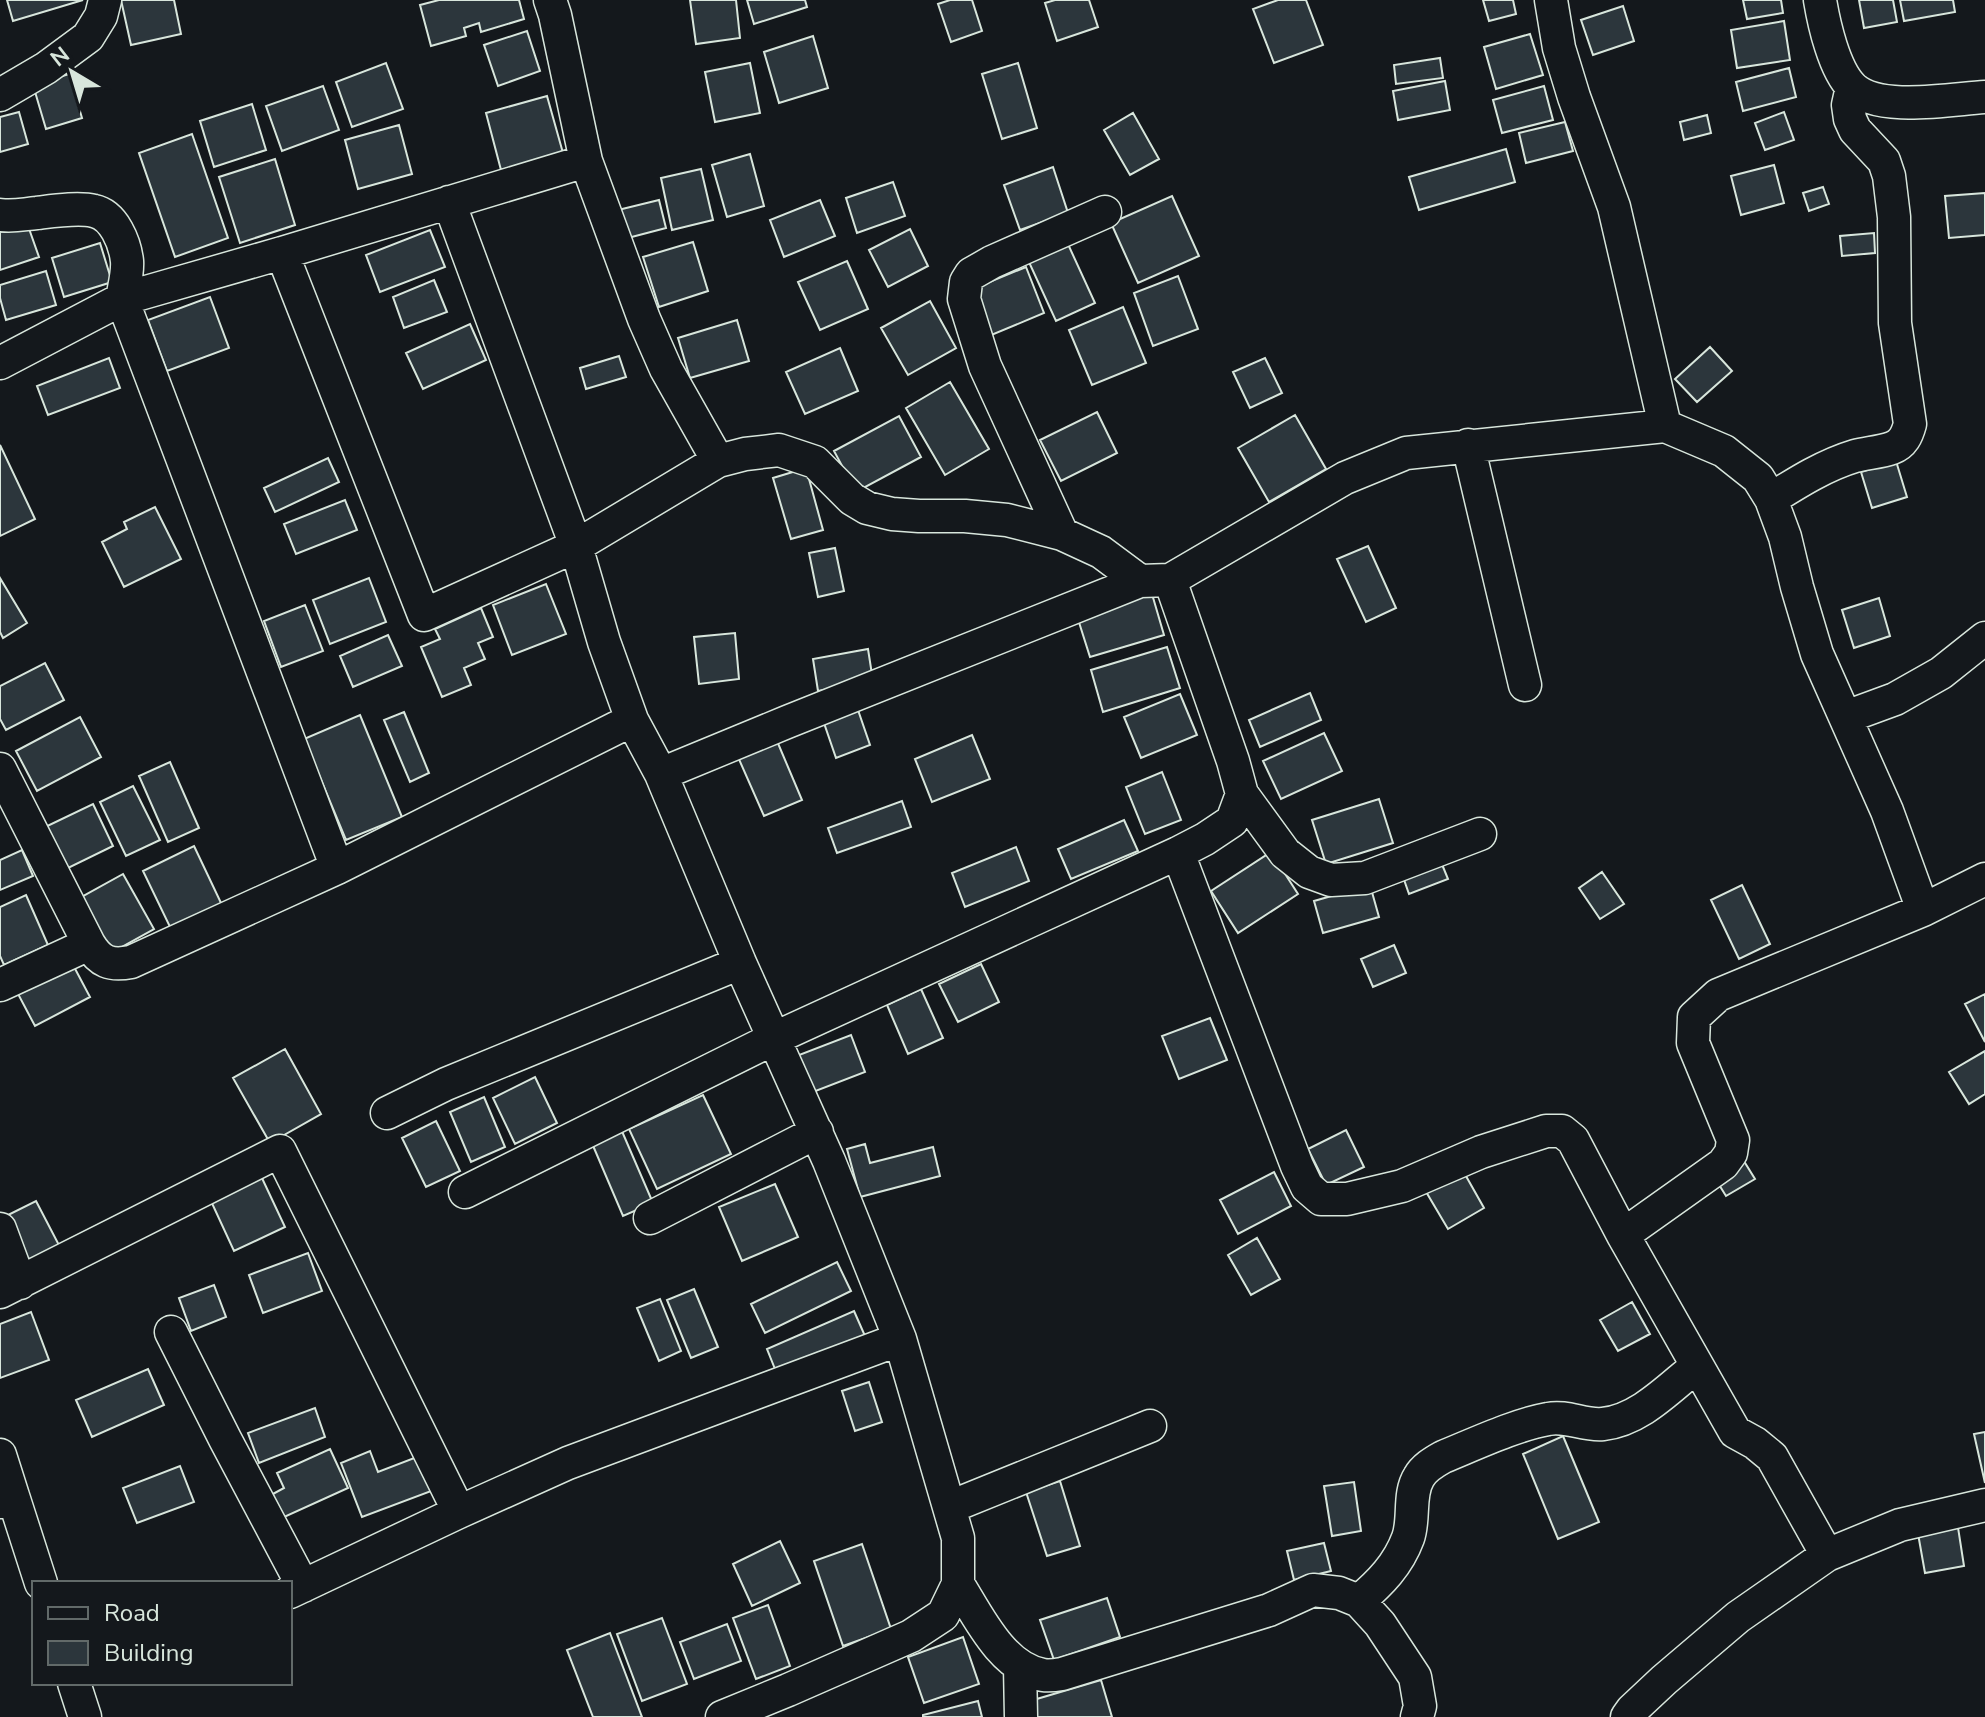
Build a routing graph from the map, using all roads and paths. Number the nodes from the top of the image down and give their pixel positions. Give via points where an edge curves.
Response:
1 (105, 0) edge
2 (550, 0) edge
3 (1551, 0) edge
4 (1820, 0) edge
5 (1852, 87) junction
6 (0, 95) edge
7 (1985, 97) edge
8 (586, 161) junction
9 (449, 202) junction
10 (1105, 212) dead end
11 (0, 215) edge
12 (282, 253) junction
13 (122, 299) junction
14 (0, 363) edge
15 (1665, 426) junction
16 (1468, 445) junction
17 (718, 461) junction
18 (1771, 499) junction
19 (1062, 534) junction
20 (576, 546) junction
21 (1155, 580) junction
22 (1985, 638) edge
23 (1525, 685) dead end
24 (1846, 717) junction
25 (632, 720) junction
26 (0, 769) edge
27 (661, 774) junction
28 (1242, 794) junction
29 (1480, 834) dead end
30 (1178, 853) junction
31 (337, 868) junction
32 (1985, 879) edge
33 (1923, 910) junction
34 (89, 944) junction
35 (740, 963) junction
36 (0, 985) edge
37 (775, 1038) junction
38 (387, 1113) dead end
39 (817, 1132) junction
40 (465, 1192) dead end
41 (650, 1218) dead end
42 (0, 1229) edge
43 (1623, 1235) junction
44 (10, 1288) edge
45 (171, 1332) dead end
46 (900, 1339) junction
47 (1697, 1366) junction
48 (1150, 1426) dead end
49 (0, 1455) edge
50 (6, 1499) edge
51 (1985, 1505) edge
52 (950, 1507) junction
53 (459, 1512) junction
54 (1827, 1555) junction
55 (40, 1581) edge
56 (958, 1584) junction
57 (297, 1589) edge
58 (1359, 1601) junction
59 (1020, 1666) junction
60 (722, 1717) edge
61 (1021, 1717) edge
62 (1417, 1717) edge
63 (1627, 1717) edge

1 - 6 street via 88,37
2 - 8 street
3 - 15 street via 1559,48 1614,207
4 - 5 street via 1835,58
5 - 7 street via 1874,99 1904,103
5 - 18 street via 1850,119 1884,161 1891,185 1895,323 1910,424 1907,435 1892,448 1839,462
8 - 9 street
8 - 17 street via 644,319
9 - 12 street
9 - 20 street
10 - 19 street via 992,262 966,282 964,299 985,366
11 - 13 street via 96,211 110,220 127,263
12 - 13 street
12 - 20 street via 424,615
13 - 14 street
13 - 31 street
15 - 16 street
15 - 18 street via 1724,451 1758,478
16 - 21 street via 1406,453 1345,478
16 - 23 street
17 - 19 street via 779,450 815,462 867,508 1007,520
17 - 20 street
18 - 24 street via 1817,654
19 - 21 street
20 - 25 street
21 - 27 street
21 - 28 street via 1233,761
22 - 24 street via 1941,673 1895,699
24 - 33 street
25 - 27 street
25 - 31 street
26 - 34 street
27 - 35 street
28 - 29 street via 1285,853 1309,872 1331,880 1365,878
28 - 30 street via 1232,821
30 - 37 street
30 - 43 street via 1307,1187 1321,1199 1347,1199 1402,1186 1546,1131 1562,1131 1573,1140
31 - 34 street via 131,962 110,964
32 - 33 street
33 - 43 street via 1718,995 1694,1017 1693,1043 1733,1140 1731,1153
34 - 36 street
35 - 37 street
35 - 38 street
37 - 39 street
37 - 40 street
39 - 41 street
39 - 46 street
42 - 44 street
43 - 47 street
44 - 53 street via 280,1151
45 - 57 street
46 - 52 street
46 - 53 street via 568,1463
47 - 54 street via 1735,1432 1772,1457
47 - 58 street via 1622,1420 1594,1424 1550,1418 1431,1464 1418,1477 1409,1536 1398,1561
48 - 52 street
49 - 50 street
50 - 55 street
51 - 54 street via 1900,1525
52 - 56 street via 958,1538
53 - 57 street
54 - 63 street via 1738,1617
56 - 59 street via 998,1647
56 - 60 street via 943,1615 911,1636
58 - 59 street via 1313,1590 1269,1610 1062,1674 1043,1675
58 - 62 street via 1415,1677
59 - 61 street

